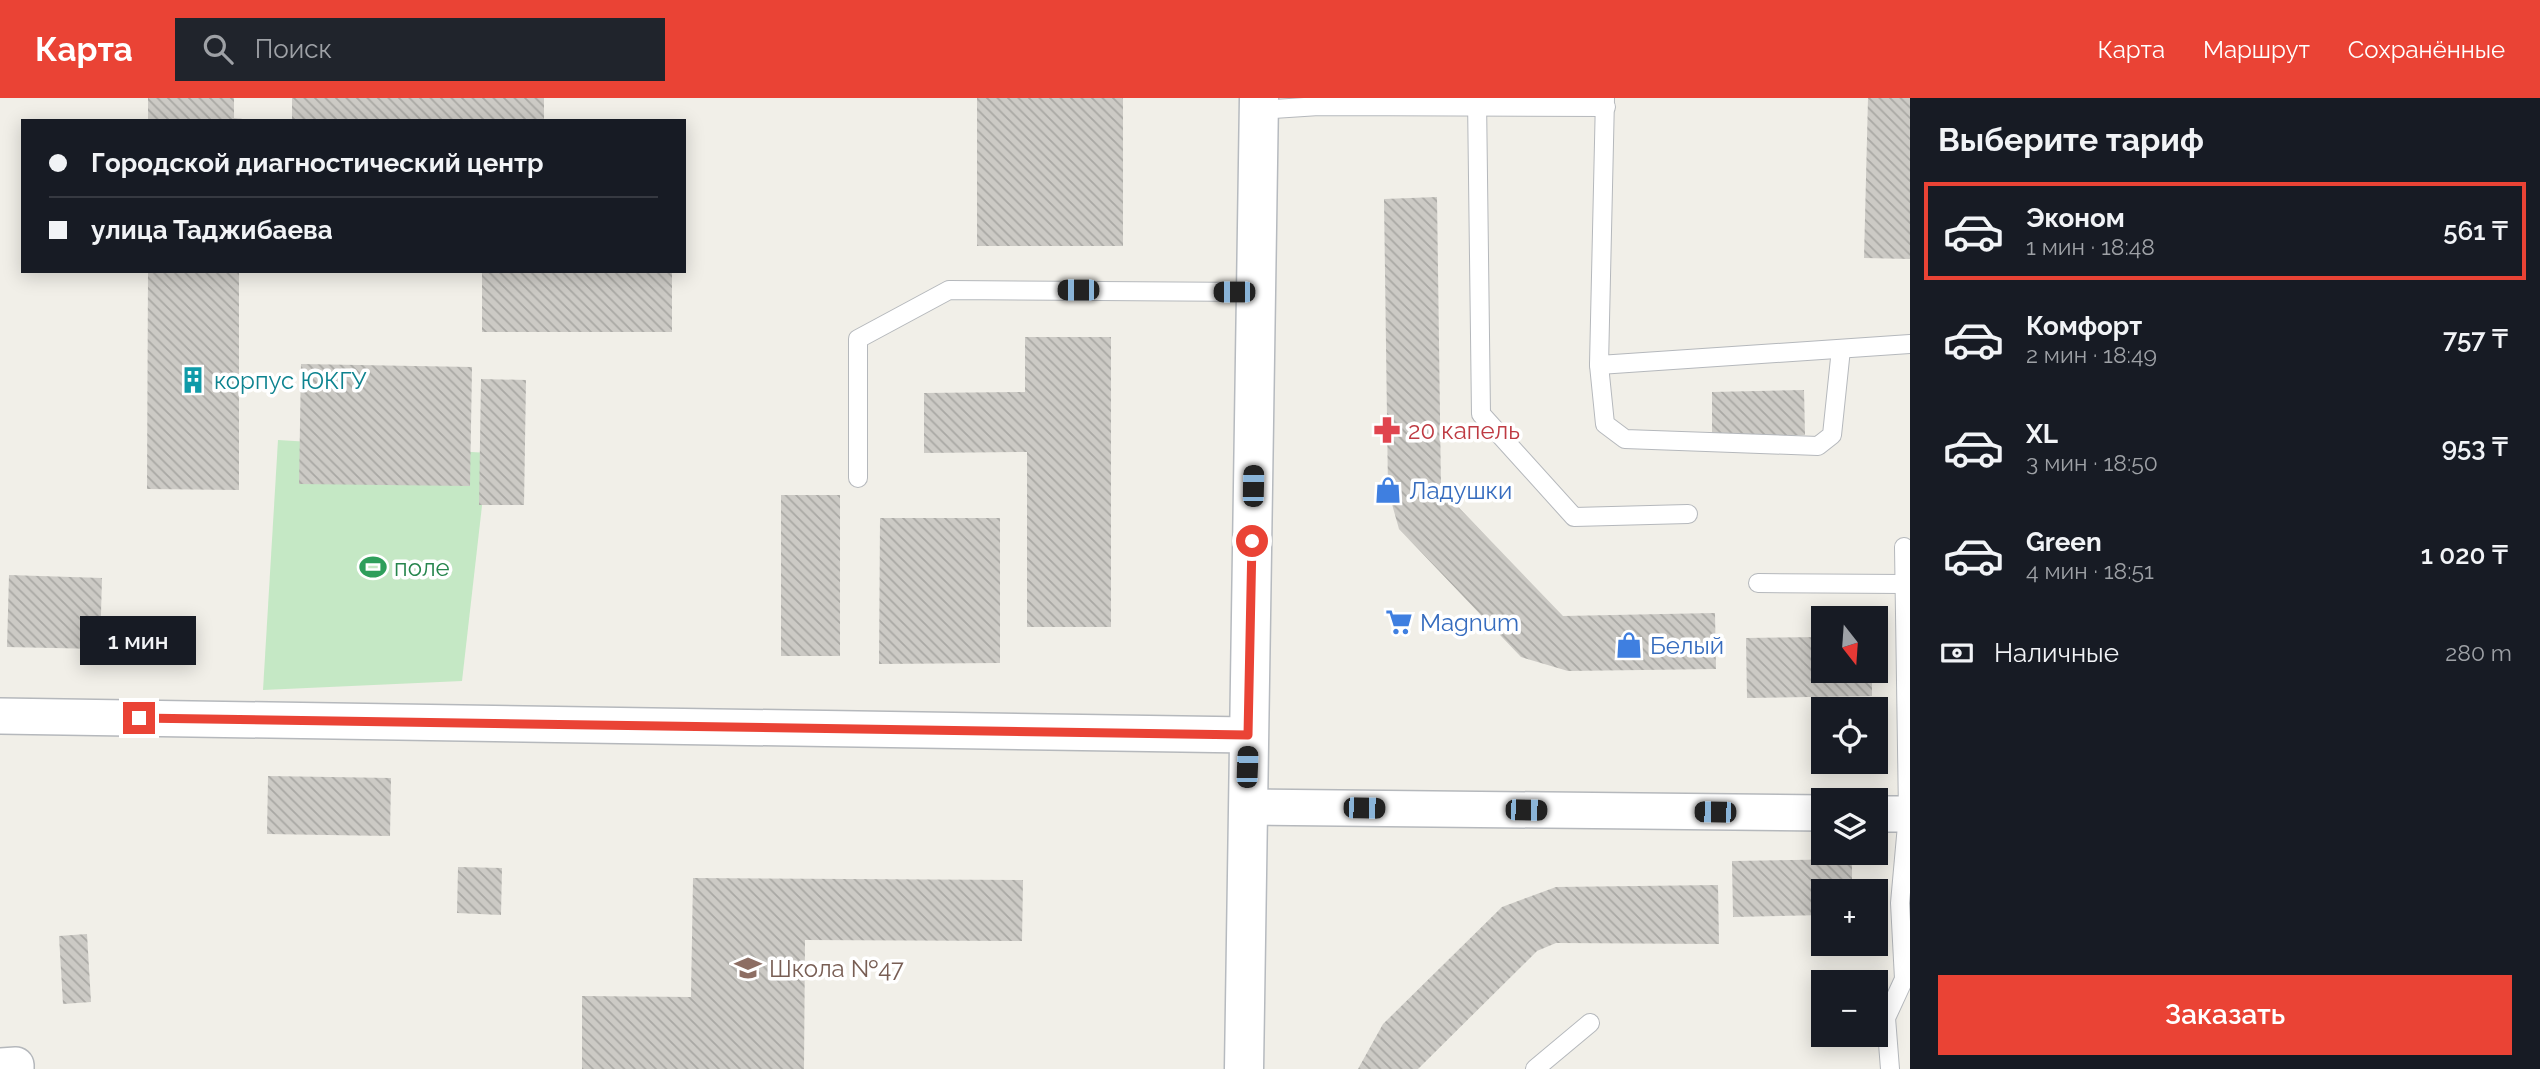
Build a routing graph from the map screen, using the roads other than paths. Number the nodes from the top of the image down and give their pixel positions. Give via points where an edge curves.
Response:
1 (1477, 103) edge
2 (1605, 103) edge
3 (1259, 104) edge
4 (1257, 292) junction
5 (1910, 344) edge
6 (1841, 349) junction
7 (1599, 365) junction
8 (858, 478) dead end
9 (1688, 514) dead end
10 (1905, 547) dead end
11 (1758, 583) dead end
12 (1904, 584) junction
13 (0, 716) edge
14 (1248, 735) junction
15 (1249, 807) junction
16 (1811, 813) edge
17 (1898, 814) edge
18 (1590, 1023) dead end
19 (0, 1066) edge
20 (16, 1069) edge
21 (1244, 1069) edge
22 (1535, 1069) edge
23 (1890, 1069) edge

1 - 2 lane
1 - 3 lane
1 - 9 lane via 1481,414 1574,517
2 - 7 lane
3 - 4 main road
4 - 8 lane via 949,290 858,339
4 - 14 main road
5 - 6 lane
6 - 7 lane
6 - 7 lane via 1832,435 1818,446 1625,439 1605,424
10 - 12 lane
11 - 12 lane
12 - 17 lane
13 - 14 street
14 - 15 main road
15 - 16 street
15 - 21 main road
17 - 23 lane via 1904,979 1886,1018
18 - 22 lane
19 - 20 street via 16,1065

